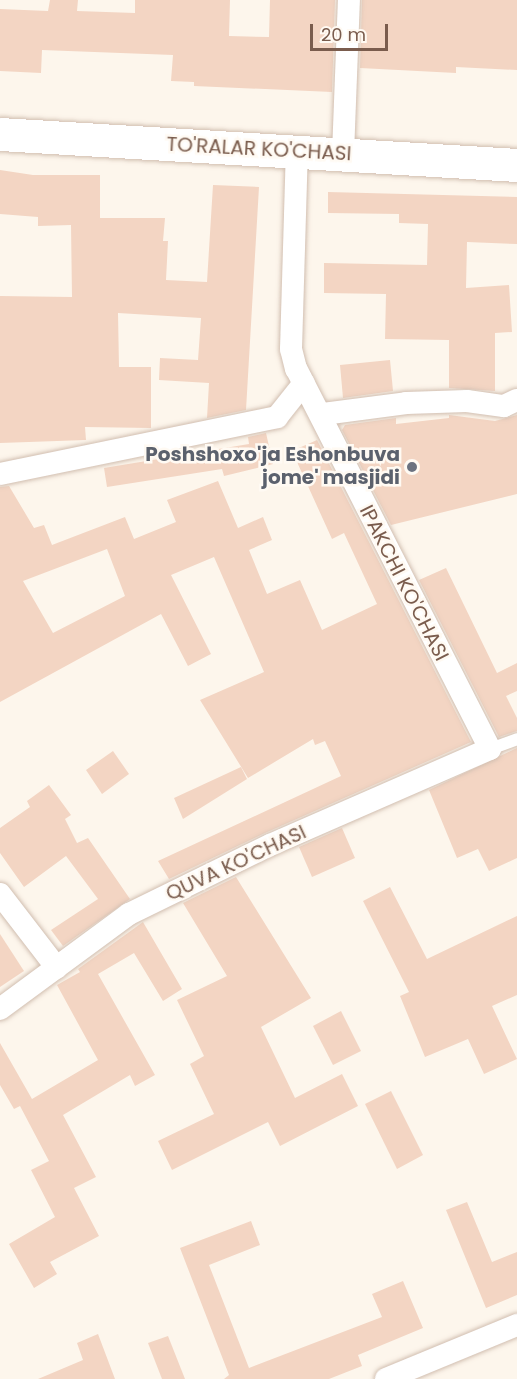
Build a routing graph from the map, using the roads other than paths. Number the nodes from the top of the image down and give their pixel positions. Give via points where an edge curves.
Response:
1 (349, 0) edge
2 (0, 134) edge
3 (297, 151) junction
4 (344, 154) junction
5 (517, 165) edge
6 (304, 382) junction
7 (517, 400) edge
8 (323, 414) junction
9 (0, 474) edge
10 (517, 739) edge
11 (490, 749) junction
12 (0, 894) edge
13 (57, 968) junction
14 (0, 1010) edge
15 (517, 1325) edge
16 (386, 1379) edge

1 - 4 street
2 - 3 street, TO'RALAR KO'CHASI
3 - 4 street, TO'RALAR KO'CHASI
3 - 6 street, IPAKCHI KO'CHASI via 291,349
4 - 5 street, TO'RALAR KO'CHASI
6 - 8 street, IPAKCHI KO'CHASI
6 - 9 street via 278,417
7 - 8 street via 504,406 467,401 406,403
8 - 11 street, IPAKCHI KO'CHASI via 364,506
10 - 11 lane
11 - 13 street, QUVA KO'CHASI via 270,845 129,914
12 - 13 street
13 - 14 street, QUVA KO'CHASI
15 - 16 street

